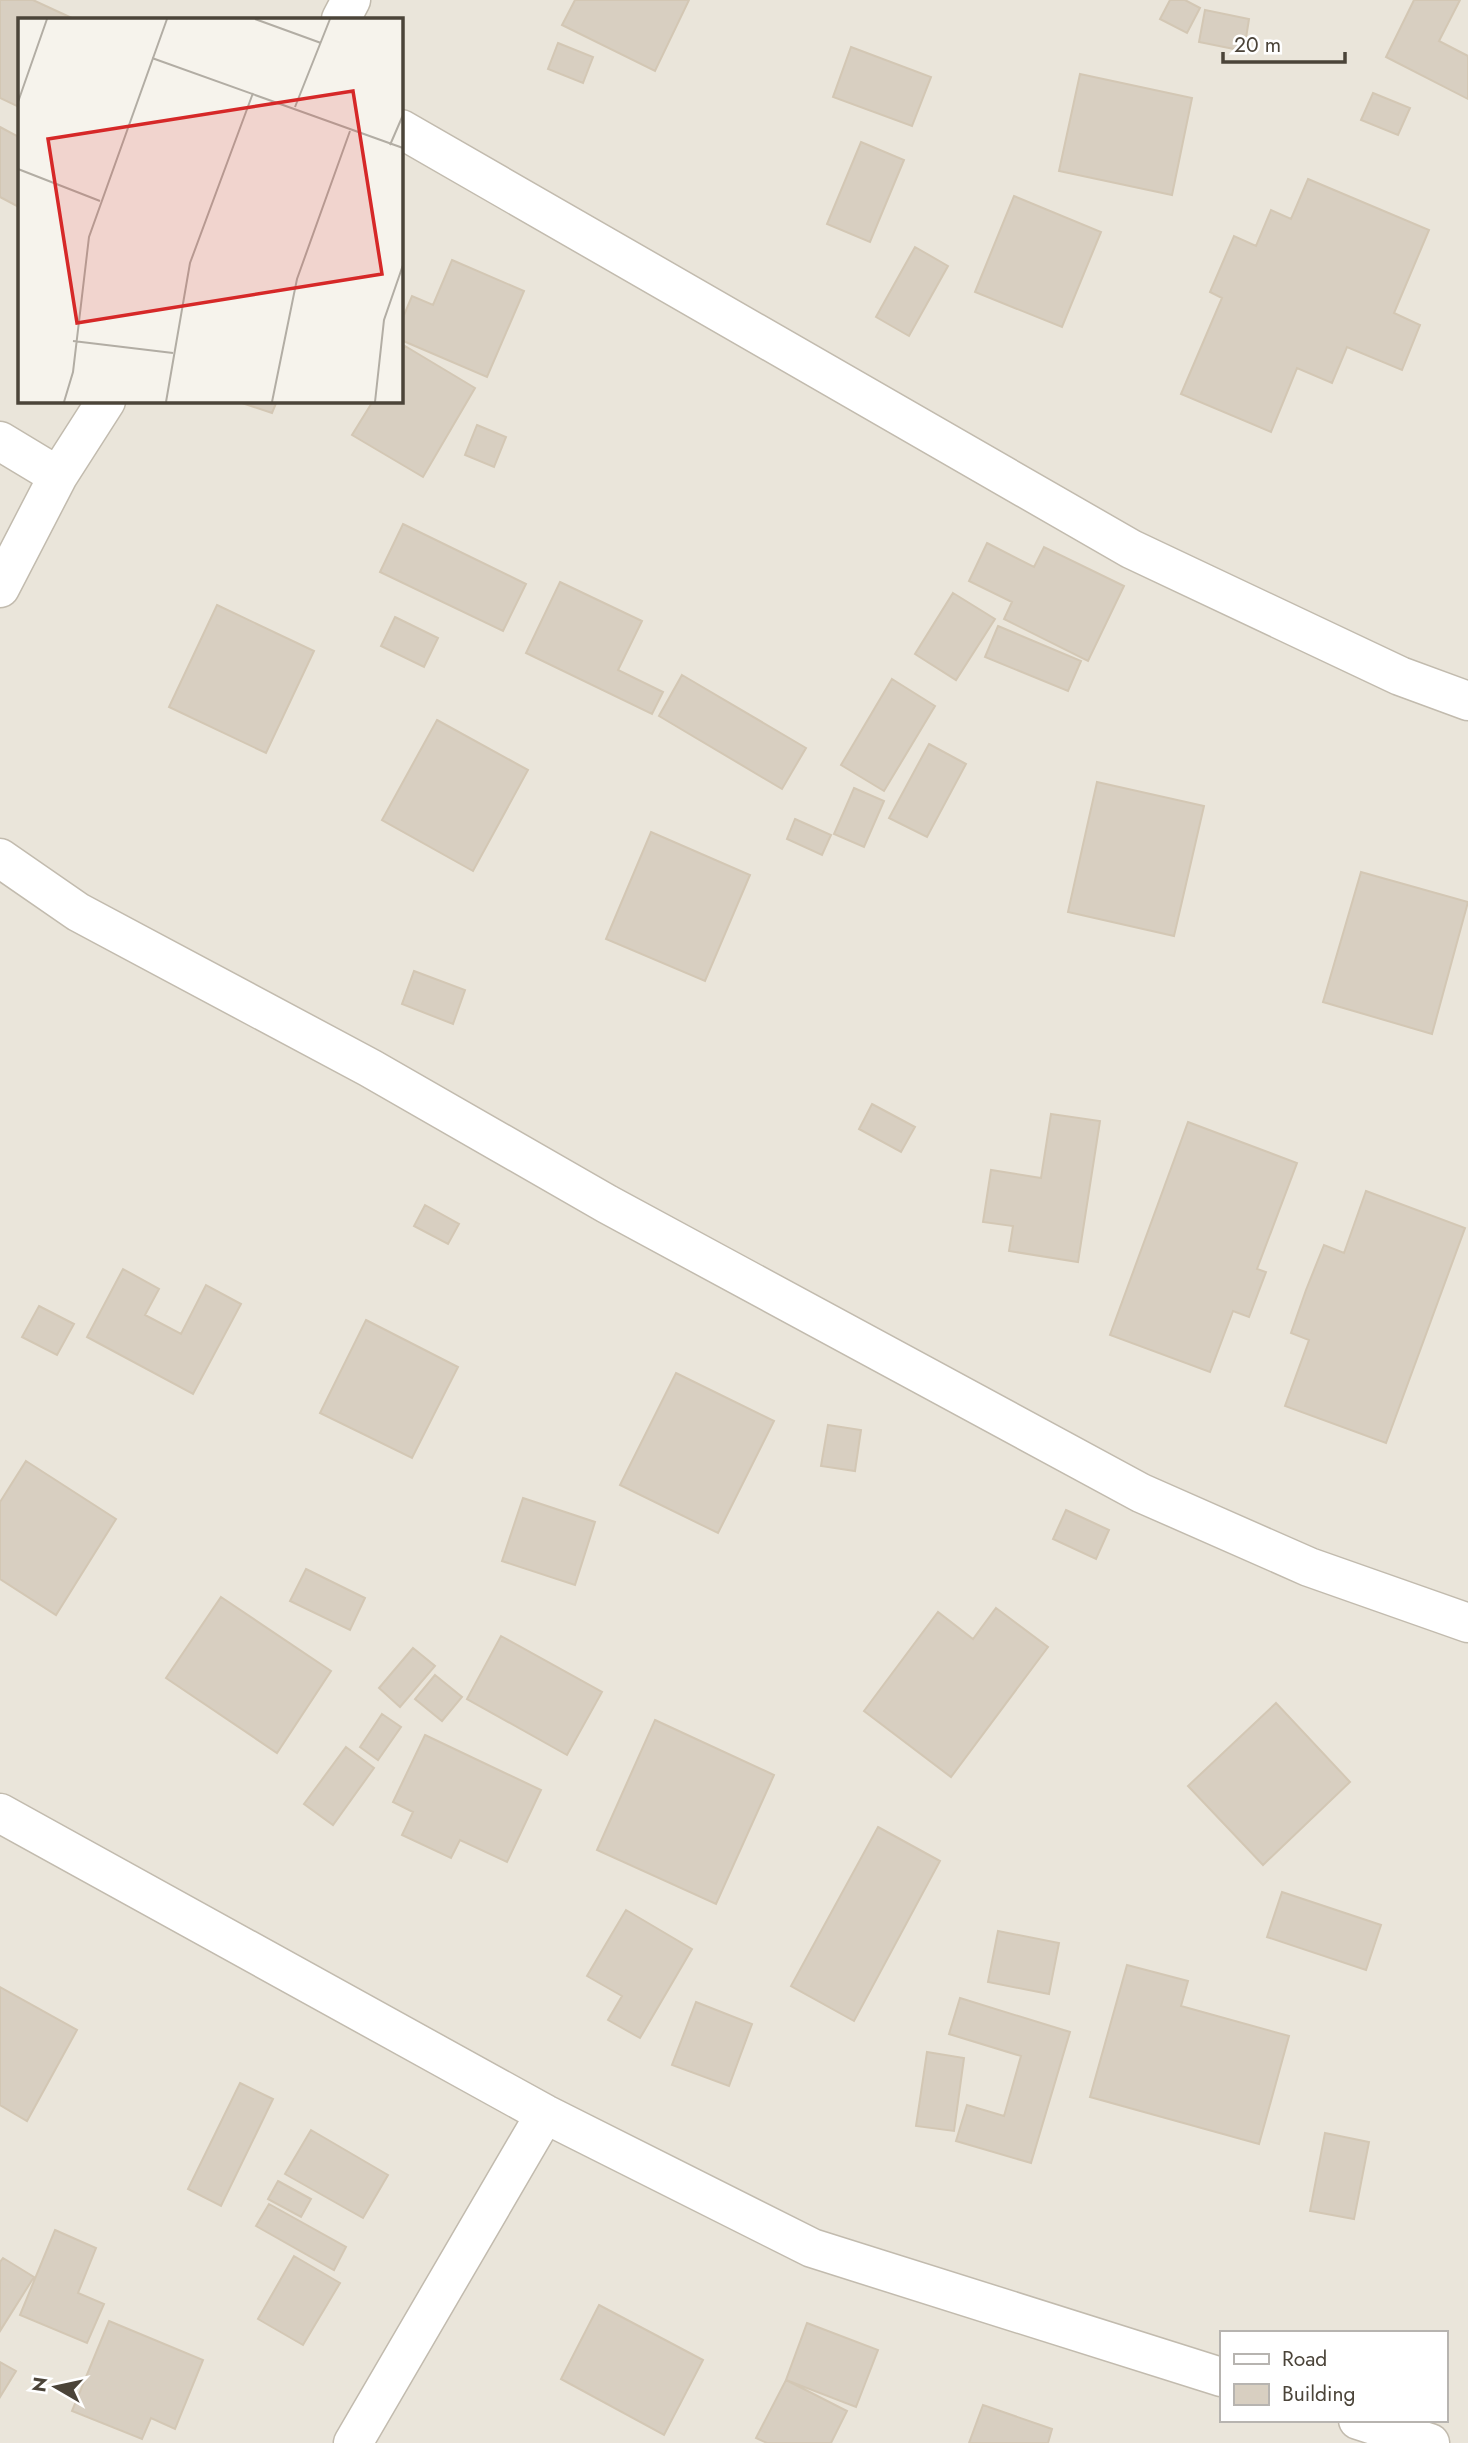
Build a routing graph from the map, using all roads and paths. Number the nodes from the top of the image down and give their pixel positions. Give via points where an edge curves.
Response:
1 (351, 0) edge
2 (342, 18) edge
3 (402, 130) edge
4 (105, 402) edge
5 (0, 441) edge
6 (58, 477) junction
7 (0, 587) edge
8 (1468, 701) edge
9 (0, 858) edge
10 (1468, 1623) edge
11 (0, 1813) edge
12 (545, 2114) junction
13 (1220, 2377) edge
14 (1364, 2422) edge
15 (353, 2443) edge
16 (1430, 2443) edge

1 - 2 street
3 - 8 street via 1131,549 1400,676
4 - 6 street
5 - 6 street
6 - 7 street
9 - 10 street via 78,912 1141,1493 1309,1567
11 - 12 street
12 - 13 street via 812,2248
12 - 15 street
14 - 16 street

